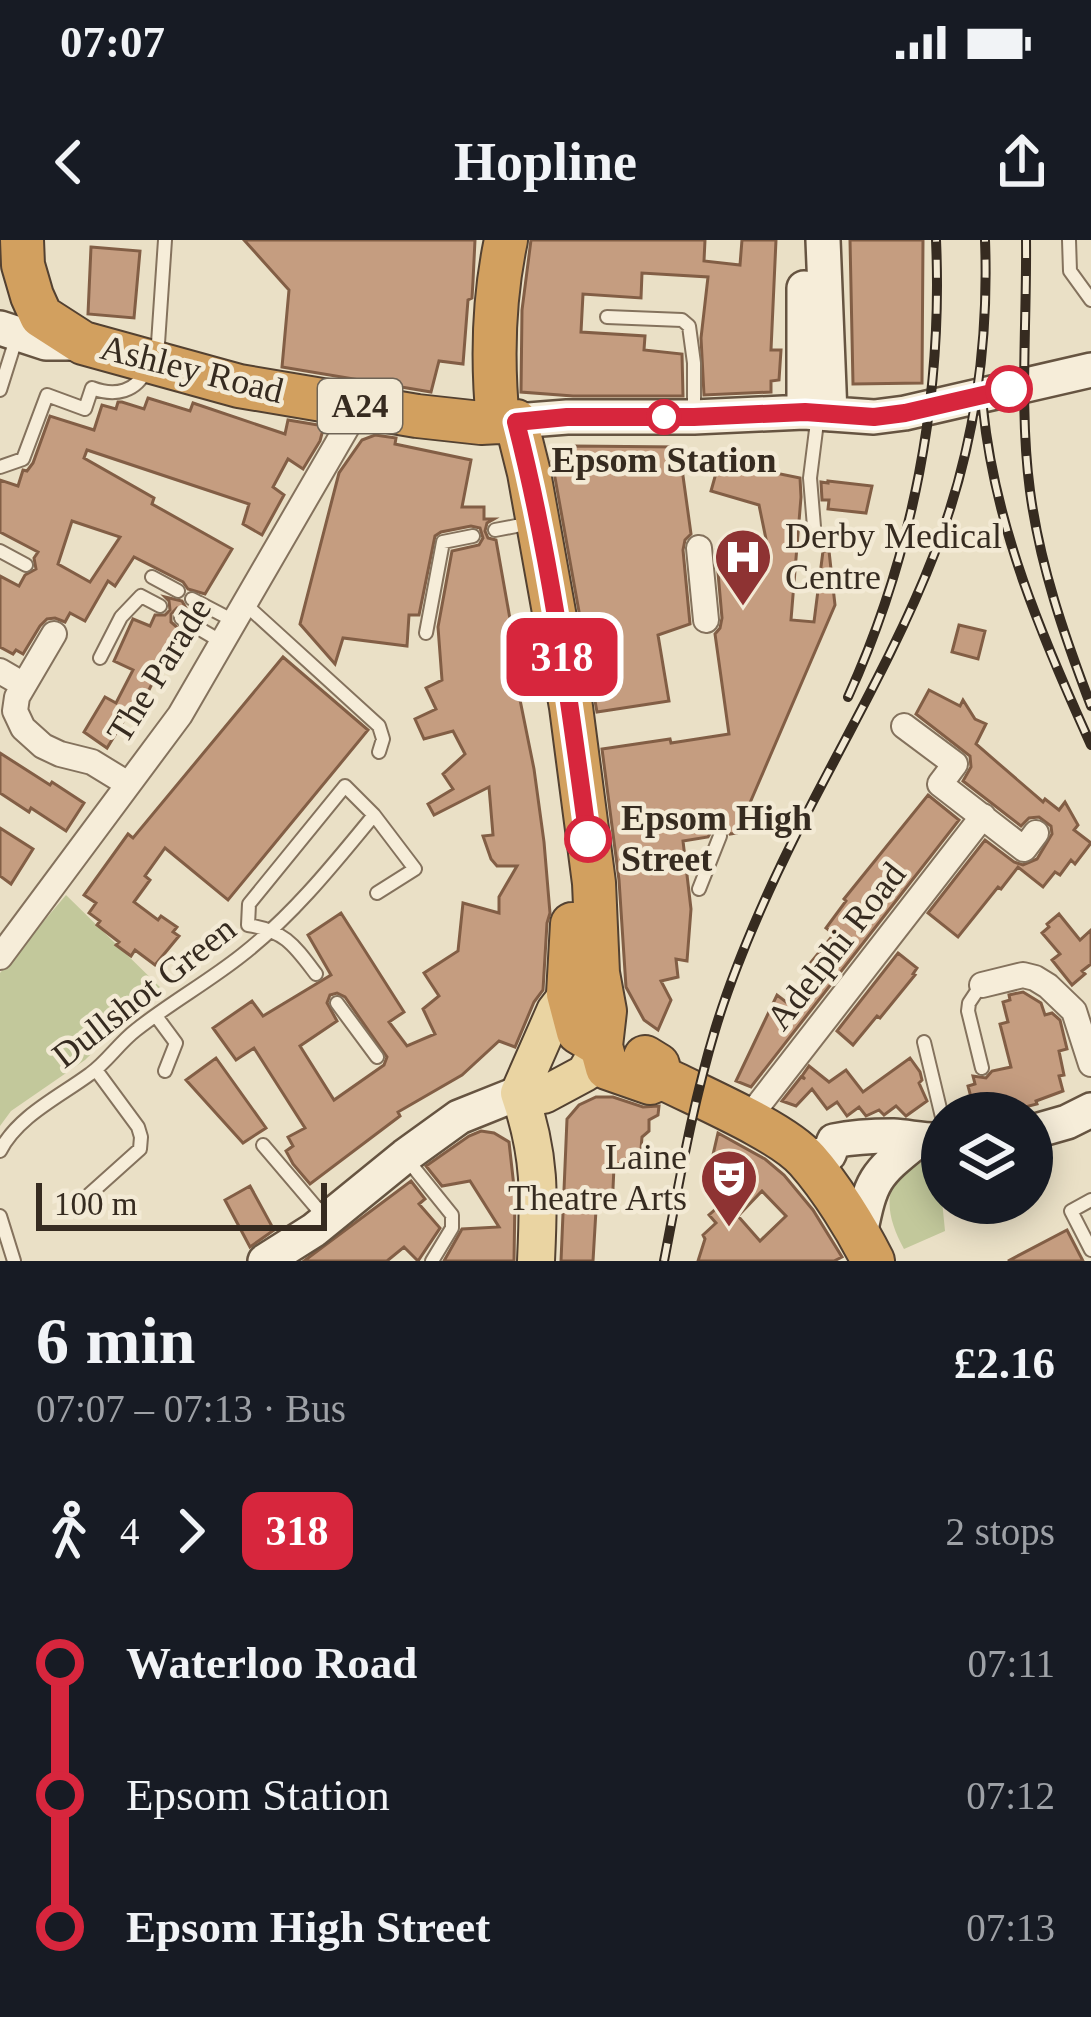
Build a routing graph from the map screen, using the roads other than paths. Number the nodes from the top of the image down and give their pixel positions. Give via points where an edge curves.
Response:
1 (165, 240) edge
2 (506, 240) edge
3 (804, 240) edge
4 (824, 240) edge
5 (1069, 240) edge
6 (1091, 300) edge
7 (43, 317) edge
8 (607, 317) dead end
9 (153, 362) junction
10 (1091, 370) edge
11 (0, 390) edge
12 (355, 405) junction
13 (818, 413) junction
14 (694, 417) junction
15 (498, 422) junction
16 (0, 467) edge
17 (473, 536) dead end
18 (815, 539) dead end
19 (699, 548) dead end
20 (0, 551) edge
21 (26, 565) dead end
22 (152, 577) dead end
23 (178, 591) dead end
24 (192, 599) dead end
25 (160, 607) dead end
26 (181, 618) dead end
27 (706, 620) dead end
28 (233, 622) junction
29 (426, 633) dead end
30 (54, 634) dead end
31 (100, 658) dead end
32 (0, 671) edge
33 (24, 685) junction
34 (904, 726) dead end
35 (379, 752) dead end
36 (128, 784) junction
37 (374, 815) junction
38 (982, 816) junction
39 (1036, 833) dead end
40 (720, 836) dead end
41 (699, 889) dead end
42 (377, 892) dead end
43 (273, 929) junction
44 (0, 958) edge
45 (316, 974) dead end
46 (982, 985) joint
47 (568, 994) junction
48 (337, 1004) dead end
49 (1083, 1004) edge
50 (156, 1016) junction
51 (924, 1042) dead end
52 (601, 1046) junction
53 (377, 1057) dead end
54 (1091, 1064) edge
55 (982, 1068) dead end
56 (96, 1070) junction
57 (165, 1071) dead end
58 (936, 1092) edge
59 (519, 1093) junction
60 (1091, 1110) edge
61 (746, 1120) junction
62 (1053, 1126) edge
63 (921, 1140) edge
64 (262, 1145) dead end
65 (921, 1146) edge
66 (0, 1151) edge
67 (817, 1155) junction
68 (405, 1156) junction
69 (1091, 1200) edge
70 (82, 1202) dead end
71 (0, 1216) edge
72 (327, 1220) junction
73 (864, 1250) edge
74 (1091, 1250) edge
75 (14, 1261) edge
76 (265, 1261) edge
77 (432, 1261) edge
78 (536, 1261) edge

1 - 9 lane
2 - 15 highway via 496,296
3 - 13 street
4 - 13 street
5 - 6 lane via 1070,271
7 - 9 highway, Ashley Road / A24
7 - 11 lane
7 - 16 lane via 85,409 47,395 23,459
8 - 14 lane via 689,326
9 - 12 highway, Ashley Road / A24
10 - 13 street via 905,413
12 - 15 highway, Ashley Road / A24
12 - 28 street, The Parade
13 - 14 street
13 - 18 lane via 810,478
14 - 15 street
15 - 47 highway via 506,528 550,711 566,824
15 - 52 highway via 529,473 580,773 605,1011
17 - 29 lane via 443,542
19 - 27 street
20 - 21 lane
22 - 23 lane
24 - 28 lane
25 - 31 lane via 141,596
26 - 28 lane
28 - 35 lane via 380,726
28 - 36 street, The Parade via 181,715
30 - 33 street
32 - 33 street
33 - 36 street via 15,711 23,728 43,746
34 - 38 street via 955,764 940,784
36 - 44 street, The Parade
37 - 42 lane via 415,869
37 - 43 lane, Dullshot Green
37 - 43 lane via 344,787 249,904 248,925
38 - 39 street via 1024,849
38 - 61 street, Adelphi Road
40 - 41 lane
43 - 45 lane
43 - 50 lane, Dullshot Green
46 - 49 street via 1023,975
46 - 55 lane via 968,1011
47 - 52 highway via 578,1032
47 - 59 main road
48 - 53 lane
49 - 54 street
50 - 56 lane, Dullshot Green
50 - 57 lane via 176,1043
51 - 58 lane
52 - 59 main road via 561,1055
52 - 61 highway via 607,1068 650,1083 661,1078
56 - 66 lane, Dullshot Green via 18,1125
56 - 70 lane via 137,1127 140,1149
59 - 68 street via 459,1117
59 - 78 main road via 539,1177
60 - 62 street
61 - 67 highway
63 - 67 street via 844,1139
64 - 72 lane
65 - 73 street via 874,1182
67 - 73 highway
68 - 72 street
68 - 77 lane via 452,1215
69 - 74 lane via 1071,1211
71 - 75 lane
72 - 76 street

